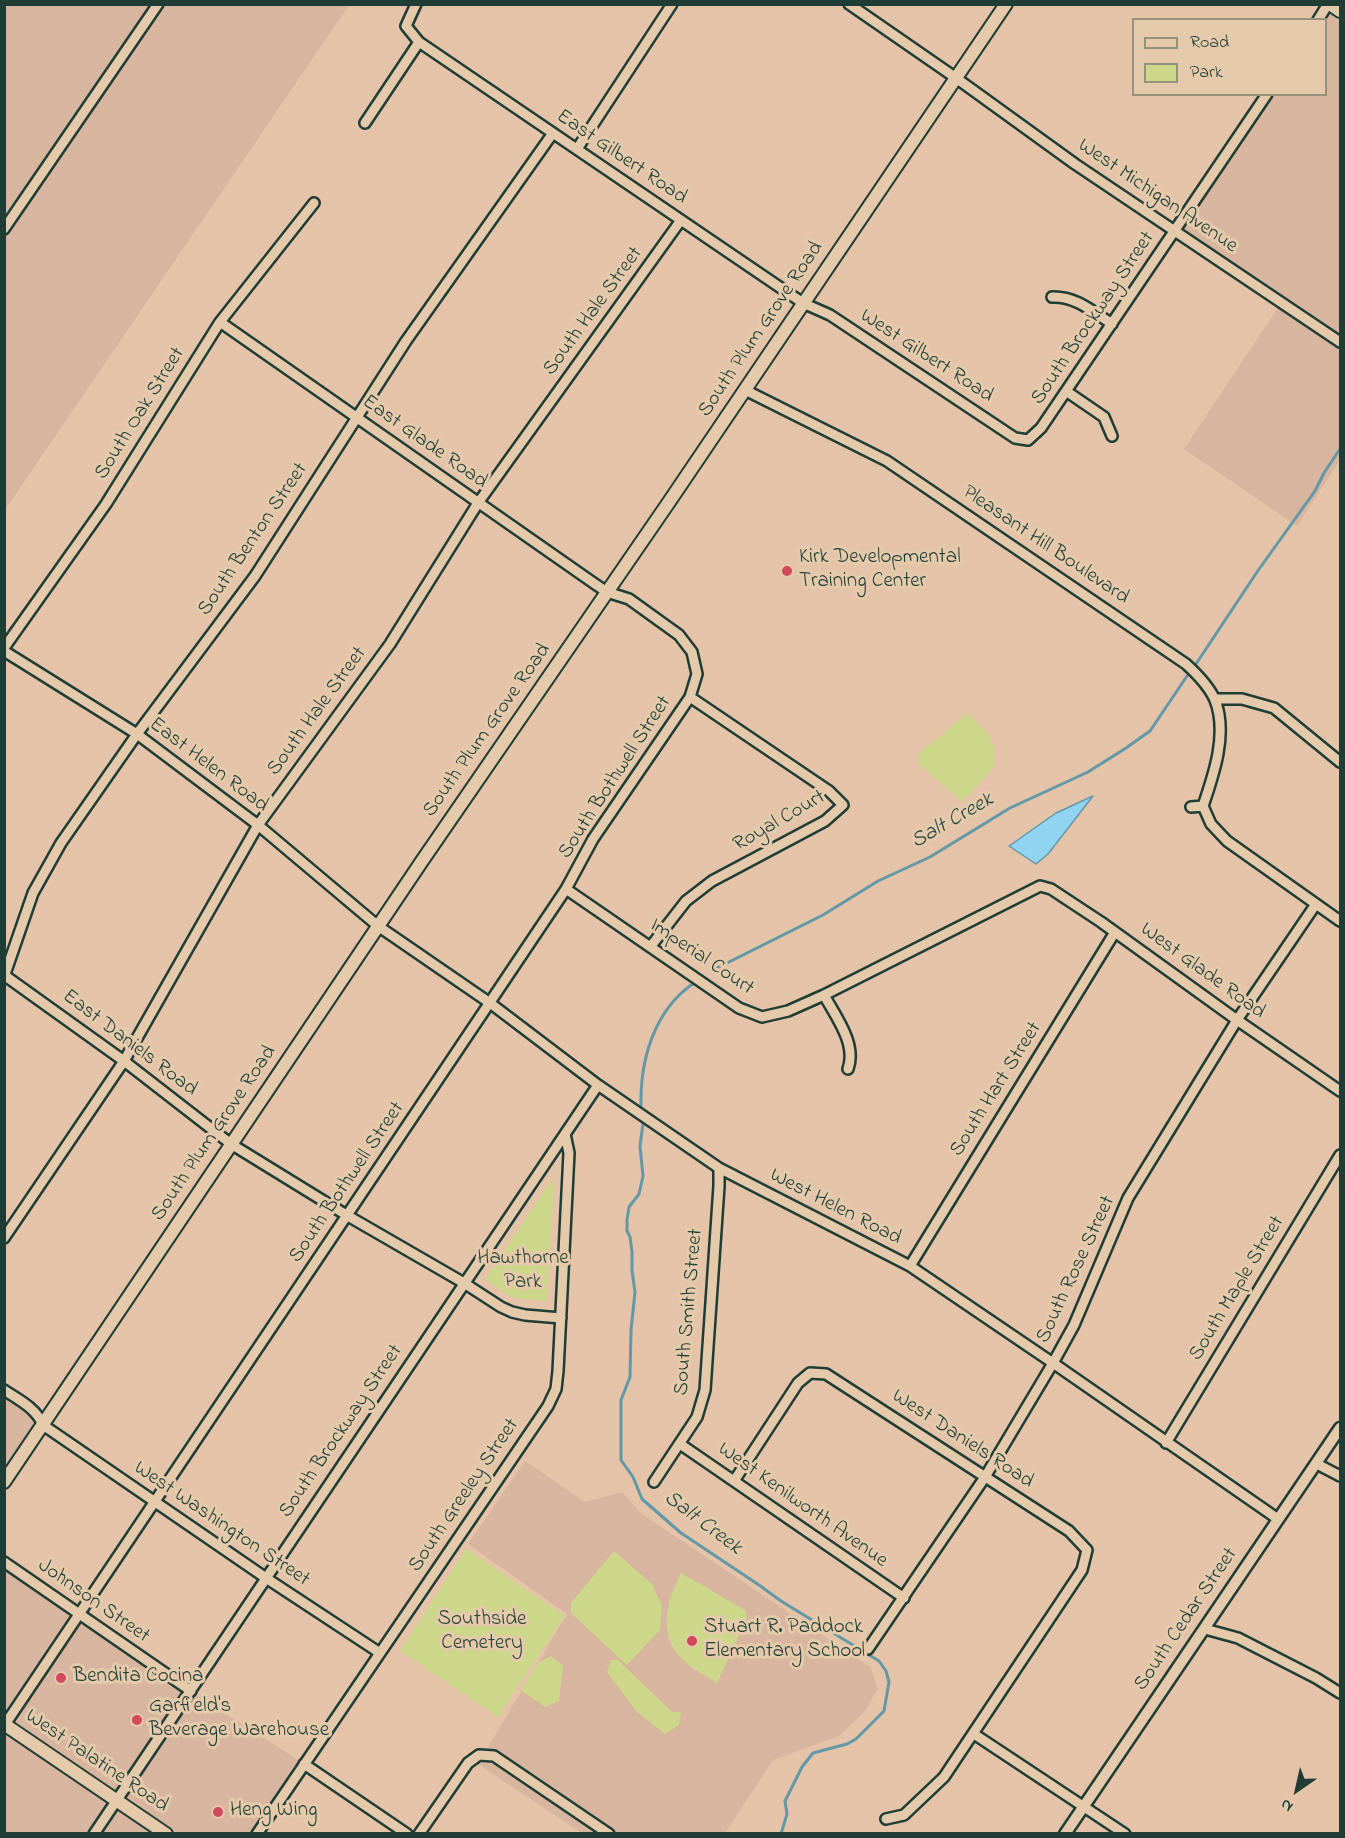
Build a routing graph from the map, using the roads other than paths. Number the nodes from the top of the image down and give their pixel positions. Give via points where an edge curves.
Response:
1 (158, 4) edge
2 (416, 4) edge
3 (672, 4) edge
4 (1006, 4) edge
5 (1329, 4) edge
6 (851, 5) edge
7 (1341, 11) edge
8 (1319, 18) edge
9 (419, 42) junction
10 (956, 78) junction
11 (1266, 96) edge
12 (366, 123) dead end
13 (553, 133) junction
14 (577, 149) junction
15 (314, 203) dead end
16 (681, 220) junction
17 (4, 229) edge
18 (1174, 232) junction
19 (1052, 297) dead end
20 (803, 303) junction
21 (220, 322) junction
22 (1112, 324) junction
23 (1341, 342) edge
24 (745, 390) junction
25 (1066, 391) junction
26 (356, 417) junction
27 (1112, 436) dead end
28 (1028, 440) joint
29 (478, 503) junction
30 (607, 592) junction
31 (4, 649) edge
32 (690, 697) junction
33 (1215, 699) junction
34 (137, 734) junction
35 (1341, 762) edge
36 (1203, 806) junction
37 (1191, 807) dead end
38 (258, 825) junction
39 (1040, 886) joint
40 (566, 889) junction
41 (1316, 904) junction
42 (1341, 921) edge
43 (378, 926) junction
44 (1115, 932) junction
45 (651, 945) junction
46 (5, 975) edge
47 (824, 995) junction
48 (490, 1004) junction
49 (1237, 1020) junction
50 (124, 1061) junction
51 (848, 1069) dead end
52 (598, 1085) junction
53 (1341, 1091) edge
54 (565, 1134) junction
55 (231, 1144) junction
56 (1341, 1155) edge
57 (718, 1168) junction
58 (348, 1216) junction
59 (4, 1238) edge
60 (910, 1266) junction
61 (464, 1283) junction
62 (561, 1318) junction
63 (1053, 1363) junction
64 (4, 1390) edge
65 (43, 1425) junction
66 (1341, 1428) edge
67 (1166, 1443) junction
68 (680, 1444) junction
69 (1317, 1464) junction
70 (1341, 1476) edge
71 (985, 1477) junction
72 (734, 1481) junction
73 (4, 1482) edge
74 (654, 1482) dead end
75 (155, 1502) junction
76 (1278, 1519) junction
77 (4, 1562) edge
78 (266, 1578) junction
79 (904, 1598) junction
80 (79, 1614) junction
81 (1205, 1629) junction
82 (868, 1649) dead end
83 (380, 1653) junction
84 (191, 1691) junction
85 (1341, 1693) edge
86 (5, 1724) edge
87 (974, 1734) junction
88 (304, 1764) junction
89 (117, 1800) junction
90 (1083, 1806) junction
91 (886, 1819) dead end
92 (94, 1833) edge
93 (166, 1833) edge
94 (257, 1833) edge
95 (407, 1833) edge
96 (419, 1833) edge
97 (609, 1833) edge
98 (1065, 1833) edge
99 (1125, 1833) edge

1 - 17 street
2 - 9 street via 406,26
3 - 14 street
4 - 10 main road, South Plum Grove Road
5 - 7 main road
5 - 8 street
6 - 10 street, West Michigan Avenue
9 - 12 street
9 - 13 street, East Gilbert Road
10 - 18 street, West Michigan Avenue
10 - 20 main road, South Plum Grove Road
11 - 18 street, South Brockway Street
13 - 14 street, East Gilbert Road
13 - 26 street, South Benton Street
14 - 16 street, East Gilbert Road
15 - 21 street, South Oak Street
16 - 20 street, East Gilbert Road
16 - 29 street, South Hale Street
18 - 22 street, South Brockway Street
18 - 23 street, West Michigan Avenue
19 - 22 street via 1073,299
20 - 24 main road, South Plum Grove Road
20 - 28 street, West Gilbert Road via 830,315 1015,438
21 - 26 street, East Glade Road
21 - 31 street, South Oak Street via 106,504
22 - 25 street, South Brockway Street
24 - 30 main road, South Plum Grove Road
24 - 33 street, Pleasant Hill Boulevard via 868,450 922,484 1186,664 1201,677
25 - 27 street via 1104,417
25 - 28 street, South Brockway Street
26 - 29 street, East Glade Road
26 - 34 street, South Benton Street via 255,576
29 - 30 street, East Glade Road
29 - 38 street, South Hale Street via 390,644
30 - 32 street, South Bothwell Street via 629,599 679,635 692,652 697,674
30 - 43 main road, South Plum Grove Road
31 - 34 street, East Helen Road
32 - 40 street, South Bothwell Street via 593,839
32 - 45 street, Royal Court via 829,791 843,805 825,821 712,881 686,901
33 - 35 street via 1242,699 1274,708
33 - 36 street, Pleasant Hill Boulevard via 1220,736
34 - 38 street, East Helen Road
34 - 46 street, South Benton Street via 61,843 33,892
36 - 37 street
36 - 41 street via 1211,824 1227,841
38 - 43 street, East Helen Road
38 - 50 street, South Hale Street
39 - 44 street, West Glade Road via 1051,889
39 - 47 street, Imperial Court
40 - 45 street, Imperial Court
40 - 48 street, South Bothwell Street
41 - 42 street
41 - 49 street, South Rose Street
43 - 48 street, West Helen Road
43 - 55 main road, South Plum Grove Road
44 - 49 street, West Glade Road
44 - 60 street, South Hart Street
45 - 47 street, Imperial Court via 739,1008 762,1017 788,1011
46 - 50 street, East Daniels Road
47 - 51 street via 845,1033 852,1058
48 - 52 street, West Helen Road
48 - 58 street, South Bothwell Street
49 - 53 street, West Glade Road
49 - 63 street, South Rose Street via 1128,1198
50 - 55 street, East Daniels Road
50 - 59 street, South Hale Street
52 - 54 street, South Brockway Street
52 - 57 street, West Helen Road
54 - 61 street, South Brockway Street
54 - 62 street, South Greeley Street via 569,1153
55 - 58 street
55 - 65 main road, South Plum Grove Road
56 - 67 street, South Maple Street
57 - 60 street, West Helen Road
57 - 68 street, South Smith Street via 705,1390 697,1417
58 - 61 street
58 - 75 street, South Bothwell Street
60 - 63 street, West Helen Road
61 - 62 street via 512,1312
61 - 78 street, South Brockway Street
62 - 83 street, South Greeley Street via 556,1389 548,1406
63 - 67 street, West Helen Road
63 - 71 street, South Rose Street
64 - 65 street, West Washington Street via 34,1410
65 - 73 main road, South Plum Grove Road
65 - 75 street, West Washington Street
66 - 69 street, South Cedar Street
67 - 76 street, West Helen Road
68 - 72 street, West Kenilworth Avenue
68 - 74 street, South Smith Street
69 - 70 street
69 - 76 street, South Cedar Street
71 - 72 street, West Daniels Road via 826,1374 810,1373 798,1383
71 - 79 street, South Rose Street
71 - 87 street, West Daniels Road via 1069,1531 1087,1550 1082,1570
72 - 79 street, West Kenilworth Avenue
75 - 78 street, West Washington Street
75 - 80 street, South Bothwell Street
76 - 81 street, South Cedar Street
77 - 80 street, Johnson Street
78 - 83 street, West Washington Street
78 - 84 street, South Brockway Street
79 - 82 street, South Rose Street
80 - 84 street, Johnson Street
80 - 86 street, South Bothwell Street
81 - 85 street via 1238,1638
81 - 90 street, South Cedar Street
83 - 88 street, South Greeley Street
84 - 89 street, South Brockway Street
86 - 89 main road, West Palatine Road
87 - 90 street
87 - 91 street via 944,1777 904,1815
88 - 94 street, South Greeley Street
88 - 95 street
89 - 92 street, South Brockway Street
89 - 93 main road, West Palatine Road
90 - 98 street, South Cedar Street
90 - 99 street
96 - 97 street via 468,1763 479,1755 494,1756

